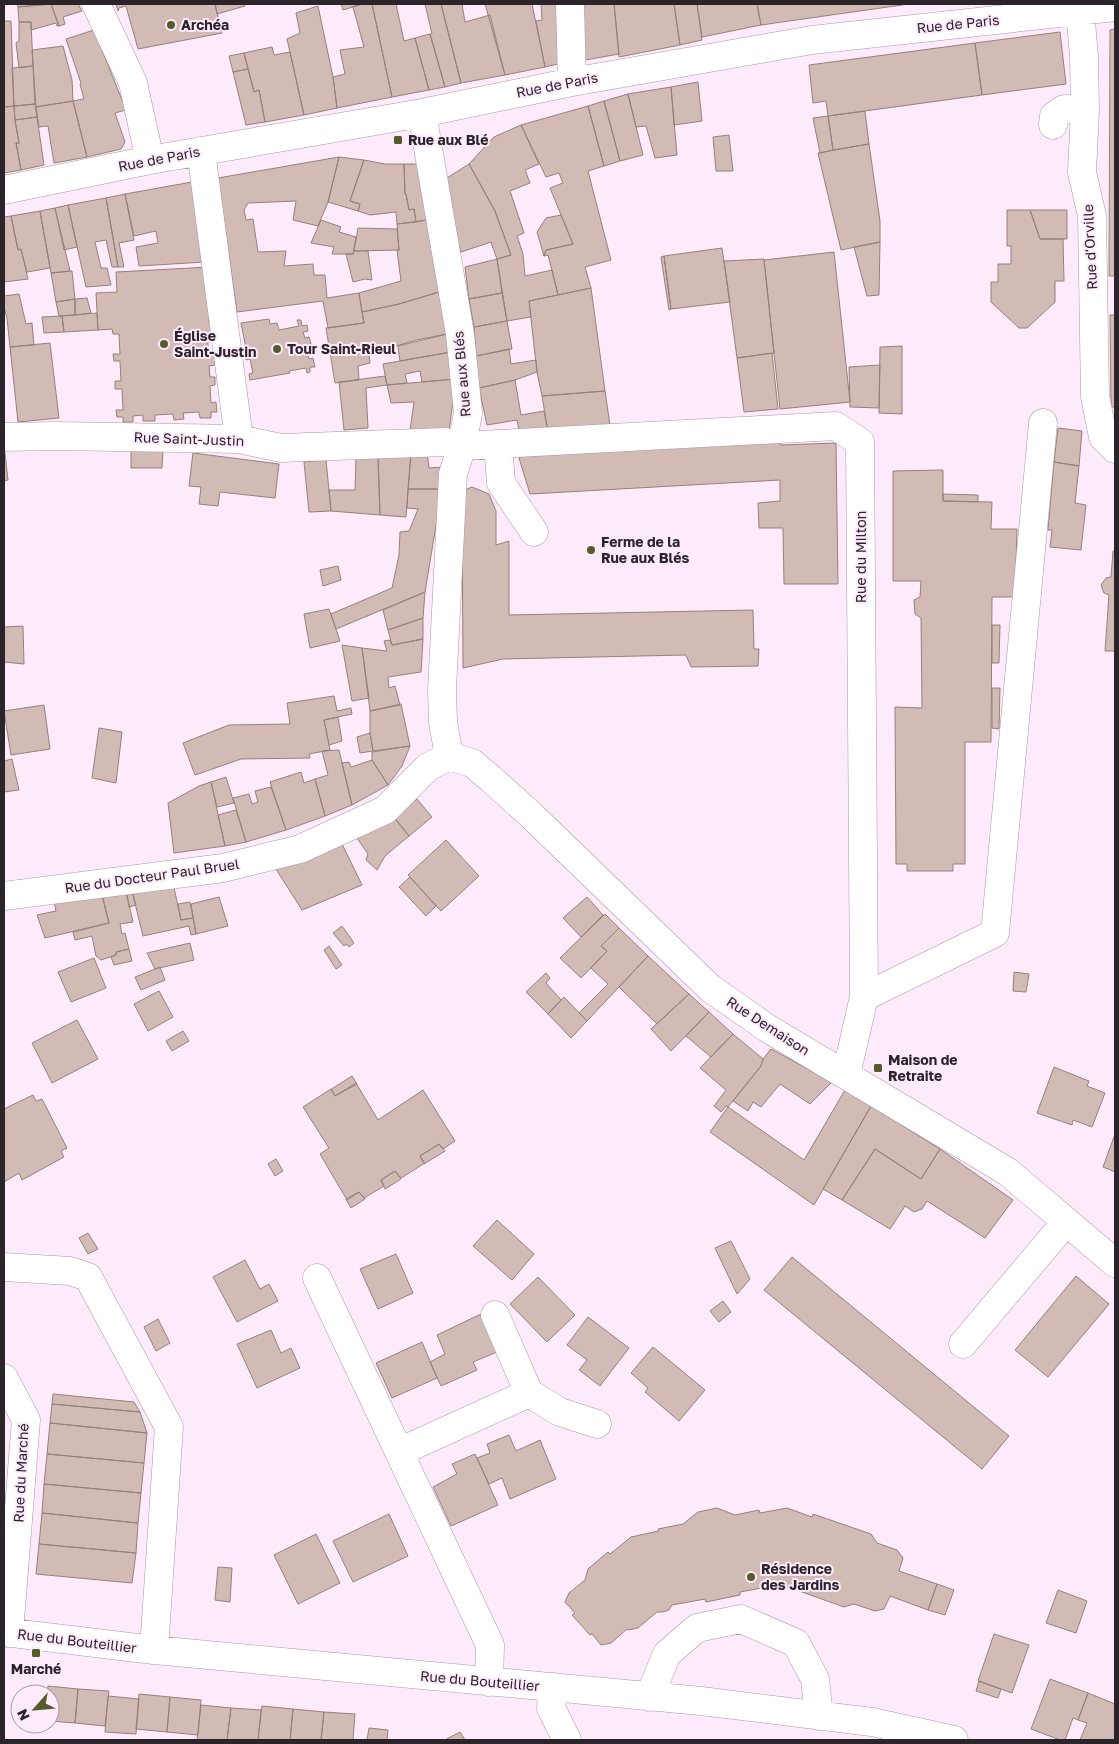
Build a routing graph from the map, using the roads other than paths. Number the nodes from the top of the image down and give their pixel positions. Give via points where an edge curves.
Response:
1 (96, 4) edge
2 (570, 4) edge
3 (1115, 7) edge
4 (1080, 10) junction
5 (1012, 11) edge
6 (572, 82) junction
7 (1084, 110) junction
8 (422, 113) junction
9 (1053, 125) dead end
10 (201, 151) junction
11 (150, 160) junction
12 (4, 190) edge
13 (1043, 423) dead end
14 (4, 438) edge
15 (239, 439) junction
16 (498, 444) junction
17 (462, 446) junction
18 (1115, 449) edge
19 (534, 532) dead end
20 (449, 756) junction
21 (4, 896) edge
22 (864, 997) junction
23 (846, 1075) junction
24 (1066, 1222) junction
25 (1115, 1263) edge
26 (4, 1267) edge
27 (317, 1278) dead end
28 (495, 1315) dead end
29 (963, 1344) dead end
30 (4, 1378) edge
31 (529, 1393) junction
32 (597, 1424) dead end
33 (399, 1452) junction
34 (6, 1632) edge
35 (154, 1650) junction
36 (489, 1682) junction
37 (553, 1687) junction
38 (648, 1696) junction
39 (819, 1716) junction
40 (566, 1740) edge
41 (949, 1740) edge

1 - 11 street via 133,83
2 - 6 street
3 - 4 street, Rue de Paris
4 - 5 street, Rue de Paris
4 - 7 street, Rue d'Orville
5 - 6 street, Rue de Paris via 812,40
6 - 8 street, Rue de Paris
7 - 9 street via 1064,109 1054,116
7 - 18 street, Rue d'Orville via 1082,172 1092,216 1095,396 1103,437
8 - 10 street, Rue de Paris
8 - 17 street, Rue aux Blés via 460,334 468,412
10 - 11 street, Rue de Paris
10 - 15 street
11 - 12 street, Rue de Paris
13 - 22 street via 995,933
14 - 15 street, Rue Saint-Justin
15 - 17 street, Rue Saint-Justin via 280,448 445,442
16 - 17 street, Rue du Milton
16 - 19 street via 501,483
16 - 22 street, Rue du Milton via 836,426 860,442
17 - 20 street, Rue aux Blés via 453,474 442,690
20 - 21 street, Rue du Docteur Paul Bruel via 428,767 385,810 300,849 222,868
20 - 23 street, Rue Demaison via 472,763 490,778 710,988 767,1028
22 - 23 street, Rue du Milton
23 - 24 street, Rue Demaison via 1008,1172
24 - 25 street, Rue Demaison
24 - 29 street
26 - 35 street via 70,1271 88,1277 169,1427
27 - 33 street
28 - 31 street
30 - 34 street, Rue du Marché via 26,1420
31 - 32 street via 560,1412
31 - 33 street
33 - 36 street via 490,1646
34 - 35 street, Rue du Bouteillier
35 - 36 street, Rue du Bouteillier
36 - 37 street, Rue du Bouteillier
37 - 38 street, Rue du Bouteillier
37 - 40 street via 552,1708
38 - 39 street, Rue du Bouteillier
38 - 39 street via 667,1654 697,1628 741,1619 796,1643 815,1678
39 - 41 street, Rue du Bouteillier via 872,1722

